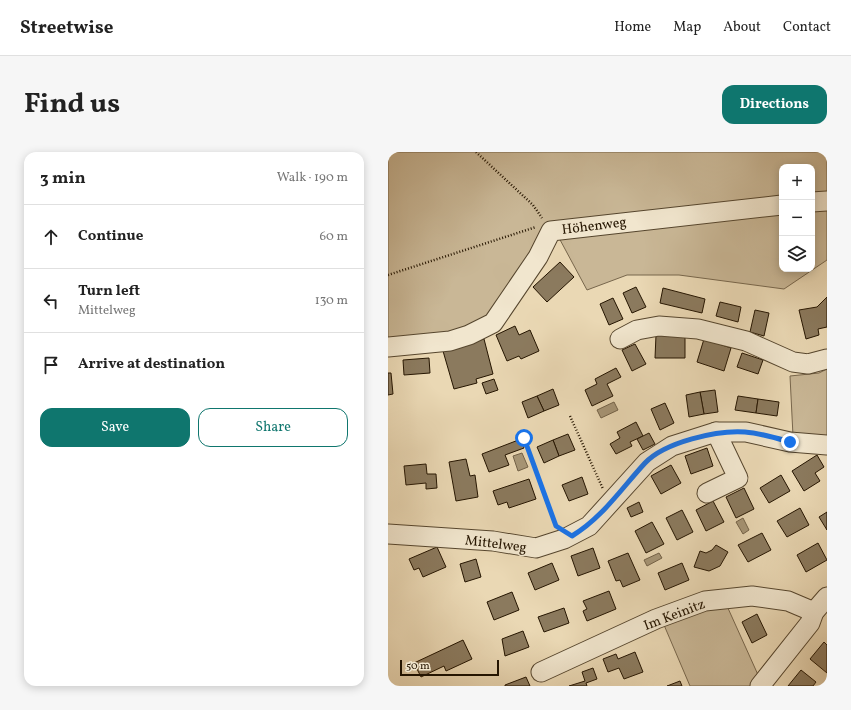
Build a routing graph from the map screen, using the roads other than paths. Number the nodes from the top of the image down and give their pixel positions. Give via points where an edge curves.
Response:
1 (827, 201) edge
2 (815, 202) edge
3 (779, 205) edge
4 (620, 339) dead end
5 (388, 347) edge
6 (827, 359) edge
7 (716, 432) junction
8 (827, 445) edge
9 (707, 493) dead end
10 (388, 534) edge
11 (827, 597) edge
12 (814, 612) junction
13 (541, 672) dead end
14 (760, 686) edge

1 - 2 street
3 - 5 street, Höhenweg via 549,227 538,257 493,322 469,335 450,341
4 - 6 street via 637,330 659,326 698,329 746,341 793,362 808,364
7 - 8 street, Mittelweg via 746,432 790,442
7 - 9 street via 738,478
7 - 10 street, Mittelweg via 672,446 647,462 589,526 572,536 536,548 493,541
11 - 12 street
12 - 13 street, Im Keinitz via 788,601 752,596 705,601 656,619
12 - 14 street via 810,623

